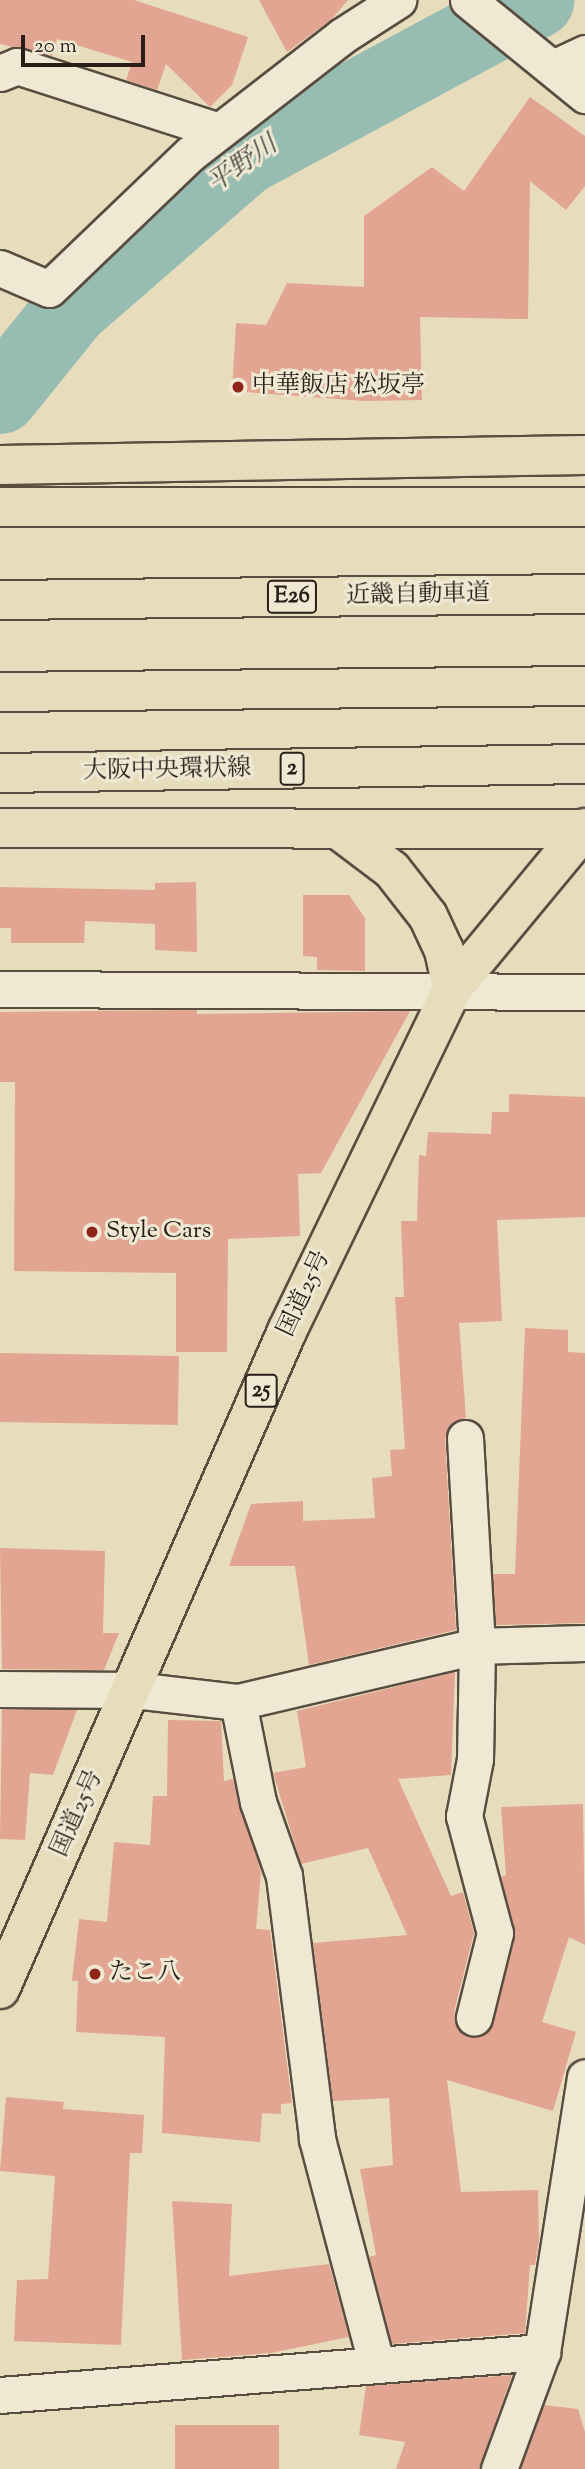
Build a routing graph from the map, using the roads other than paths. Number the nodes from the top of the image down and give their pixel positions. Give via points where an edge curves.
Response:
1 (398, 0) edge
2 (467, 0) edge
3 (570, 60) edge
4 (0, 74) edge
5 (585, 95) edge
6 (219, 131) junction
7 (0, 268) edge
8 (571, 455) edge
9 (18, 465) edge
10 (585, 486) edge
11 (585, 507) edge
12 (0, 508) edge
13 (585, 594) edge
14 (0, 600) edge
15 (585, 686) edge
16 (0, 692) edge
17 (585, 764) edge
18 (0, 773) edge
19 (0, 828) edge
20 (585, 828) edge
21 (339, 830) junction
22 (0, 989) edge
23 (452, 989) junction
24 (585, 992) edge
25 (465, 1438) dead end
26 (585, 1643) edge
27 (477, 1646) junction
28 (0, 1689) edge
29 (134, 1690) junction
30 (238, 1702) junction
31 (0, 1989) edge
32 (474, 2017) dead end
33 (585, 2077) edge
34 (542, 2352) junction
35 (376, 2362) junction
36 (0, 2395) edge
37 (499, 2469) edge

1 - 6 street
2 - 3 street
3 - 5 street
4 - 6 street via 17,66
6 - 7 street via 49,289
8 - 9 main road
8 - 10 main road
11 - 12 main road
13 - 14 main road, 近畿自動車道 / E26
15 - 16 main road
17 - 18 main road, 大阪中央環状線 / 2
19 - 21 main road
20 - 21 main road
20 - 23 main road, 国道25号 / 25
21 - 23 main road via 392,870 428,916 444,950
22 - 23 street
23 - 24 street
23 - 29 main road, 国道25号 / 25 via 287,1331
25 - 27 street
26 - 27 street
27 - 30 street
27 - 32 street via 475,1759 464,1816 495,1933
28 - 29 street
29 - 30 street
29 - 31 main road, 国道25号 / 25
30 - 35 street via 258,1802 284,1876 317,2139
33 - 34 street
34 - 35 street
34 - 37 street
35 - 36 street

